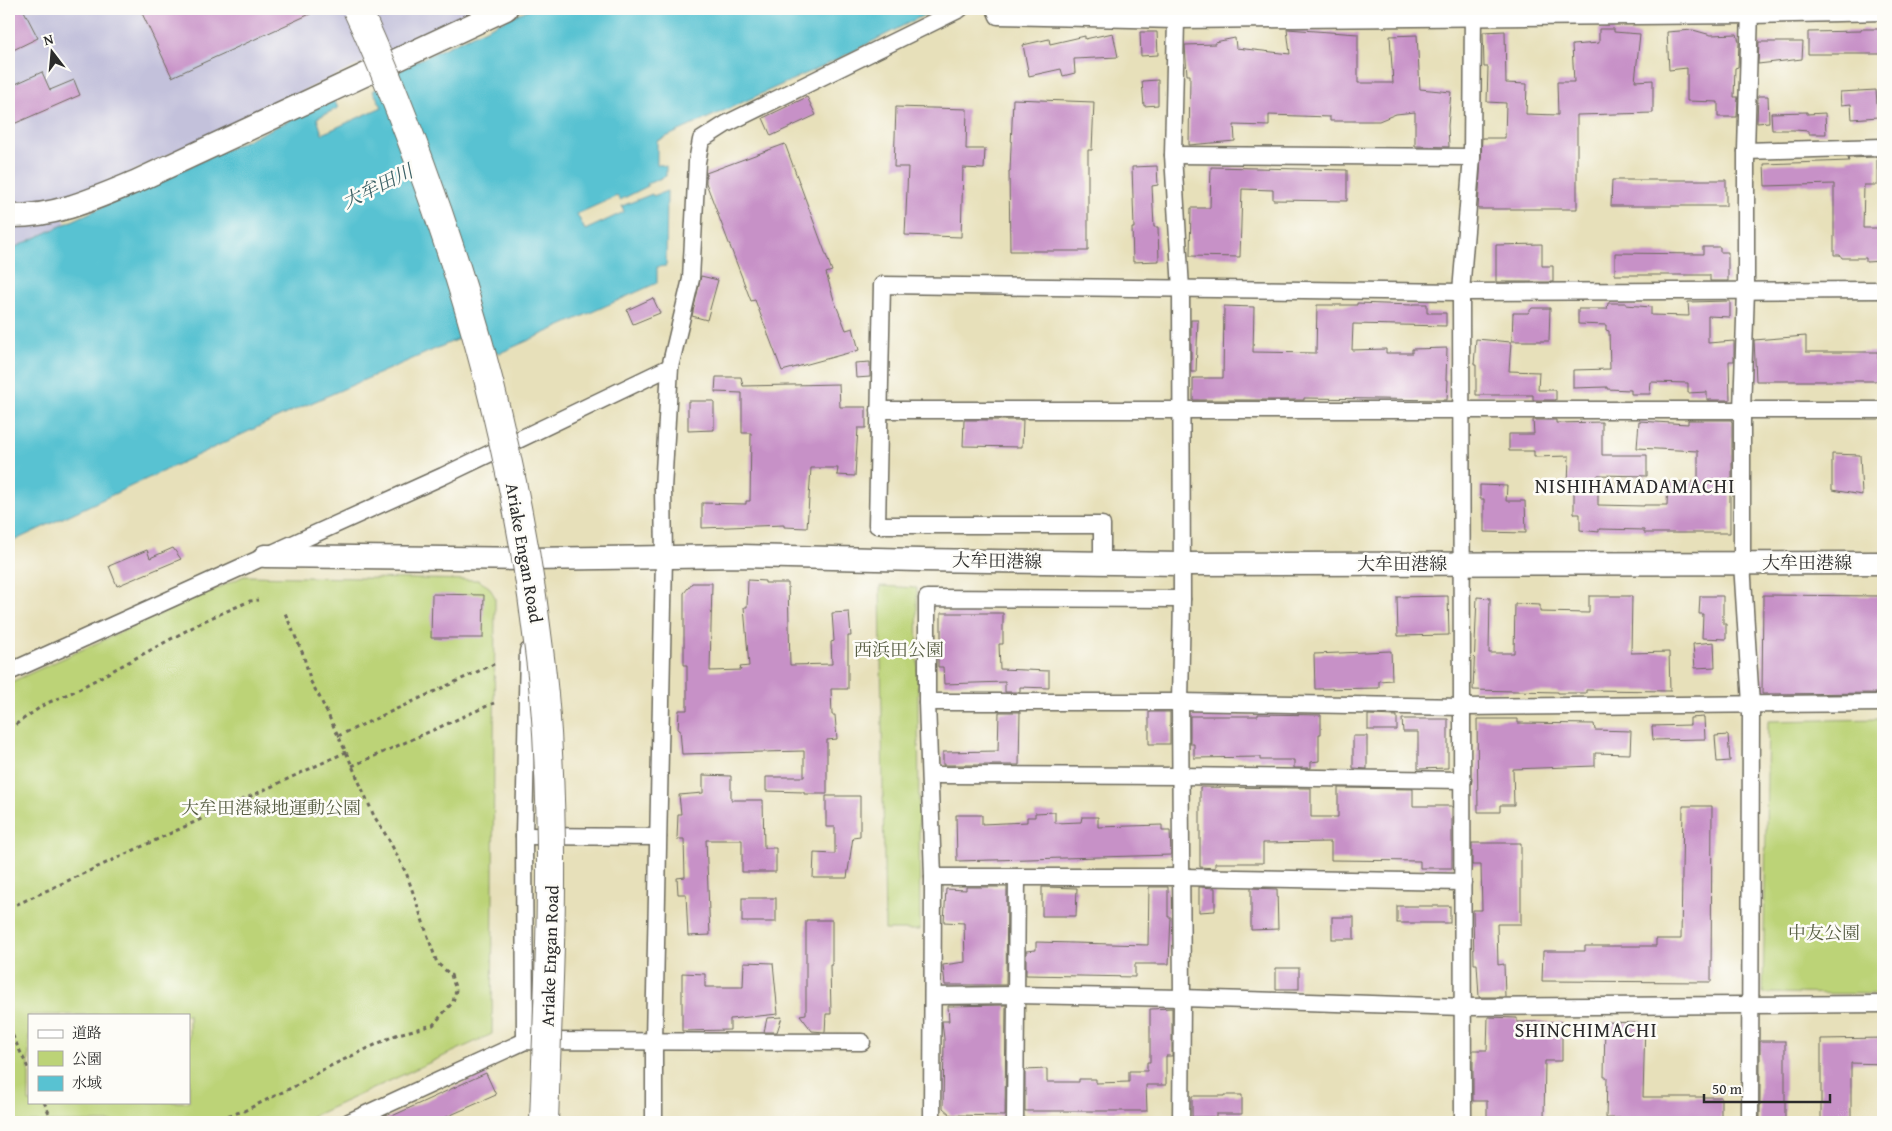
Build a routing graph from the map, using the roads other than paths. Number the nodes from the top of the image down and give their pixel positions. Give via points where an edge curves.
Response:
1 (356, 9) edge
2 (506, 9) edge
3 (960, 9) edge
4 (995, 9) edge
5 (1750, 12) edge
6 (1883, 12) edge
7 (1473, 13) edge
8 (1174, 14) edge
9 (1883, 147) edge
10 (1746, 151) junction
11 (1173, 155) junction
12 (1472, 157) junction
13 (9, 216) edge
14 (1181, 289) junction
15 (1746, 290) junction
16 (1883, 290) edge
17 (1461, 292) junction
18 (670, 367) junction
19 (879, 410) junction
20 (1180, 410) junction
21 (1742, 410) junction
22 (1883, 410) edge
23 (1463, 411) junction
24 (265, 556) junction
25 (664, 557) junction
26 (530, 559) junction
27 (1883, 562) edge
28 (1102, 563) junction
29 (1181, 564) junction
30 (1461, 564) junction
31 (1742, 564) junction
32 (1182, 599) junction
33 (9, 672) edge
34 (927, 702) junction
35 (1180, 702) junction
36 (1883, 703) edge
37 (1751, 704) junction
38 (1463, 707) junction
39 (930, 776) junction
40 (1182, 776) junction
41 (1463, 780) junction
42 (524, 836) junction
43 (658, 837) junction
44 (933, 877) junction
45 (1017, 877) junction
46 (1182, 877) junction
47 (1463, 882) junction
48 (1016, 995) junction
49 (933, 996) junction
50 (1182, 998) junction
51 (1752, 1004) junction
52 (1883, 1004) edge
53 (1463, 1007) junction
54 (525, 1041) junction
55 (654, 1041) junction
56 (862, 1042) dead end
57 (349, 1122) edge
58 (544, 1122) edge
59 (654, 1122) edge
60 (932, 1122) edge
61 (1015, 1122) edge
62 (1181, 1122) edge
63 (1463, 1122) edge
64 (1750, 1122) edge

1 - 58 highway, Ariake Engan Road, bridge via 402,114 439,214 500,424 522,528 539,646 548,751 552,879
2 - 13 street via 135,182 77,206 30,216
3 - 18 street via 726,124 701,140 691,279
4 - 8 street via 998,16
5 - 6 street
5 - 7 street
5 - 10 street
7 - 8 street
7 - 12 street
8 - 11 street
9 - 10 street
10 - 15 street
11 - 12 street
11 - 14 street
12 - 17 street
14 - 17 street
14 - 19 street via 882,285
14 - 20 street
15 - 16 street
15 - 17 street
15 - 21 street
17 - 23 street
18 - 24 street via 443,476
18 - 25 street via 663,489
19 - 20 street
19 - 28 street via 876,525 1102,525
20 - 23 street
20 - 29 street
21 - 22 street
21 - 23 street
21 - 31 street
23 - 30 street
24 - 26 street, 大牟田港線
24 - 33 street
25 - 26 street, 大牟田港線
25 - 28 street, 大牟田港線
25 - 43 street
26 - 42 street
27 - 31 street, 大牟田港線
28 - 29 street, 大牟田港線
29 - 30 street, 大牟田港線
29 - 32 street
30 - 31 street, 大牟田港線
30 - 38 street
31 - 37 street
32 - 34 street via 927,598
32 - 35 street
34 - 35 street
34 - 39 street
35 - 38 street
35 - 40 street
36 - 37 street
37 - 38 street
37 - 51 street
38 - 41 street
39 - 40 street
39 - 44 street
40 - 41 street
40 - 46 street
41 - 47 street
42 - 43 street
42 - 54 street
43 - 55 street
44 - 45 street
44 - 49 street
45 - 46 street
45 - 48 street
46 - 47 street
46 - 50 street
47 - 53 street
48 - 49 street
48 - 50 street
48 - 61 street
49 - 60 street
50 - 53 street
50 - 62 street
51 - 52 street
51 - 53 street
51 - 64 street
53 - 63 street
54 - 55 street
54 - 57 street
55 - 56 street
55 - 59 street

